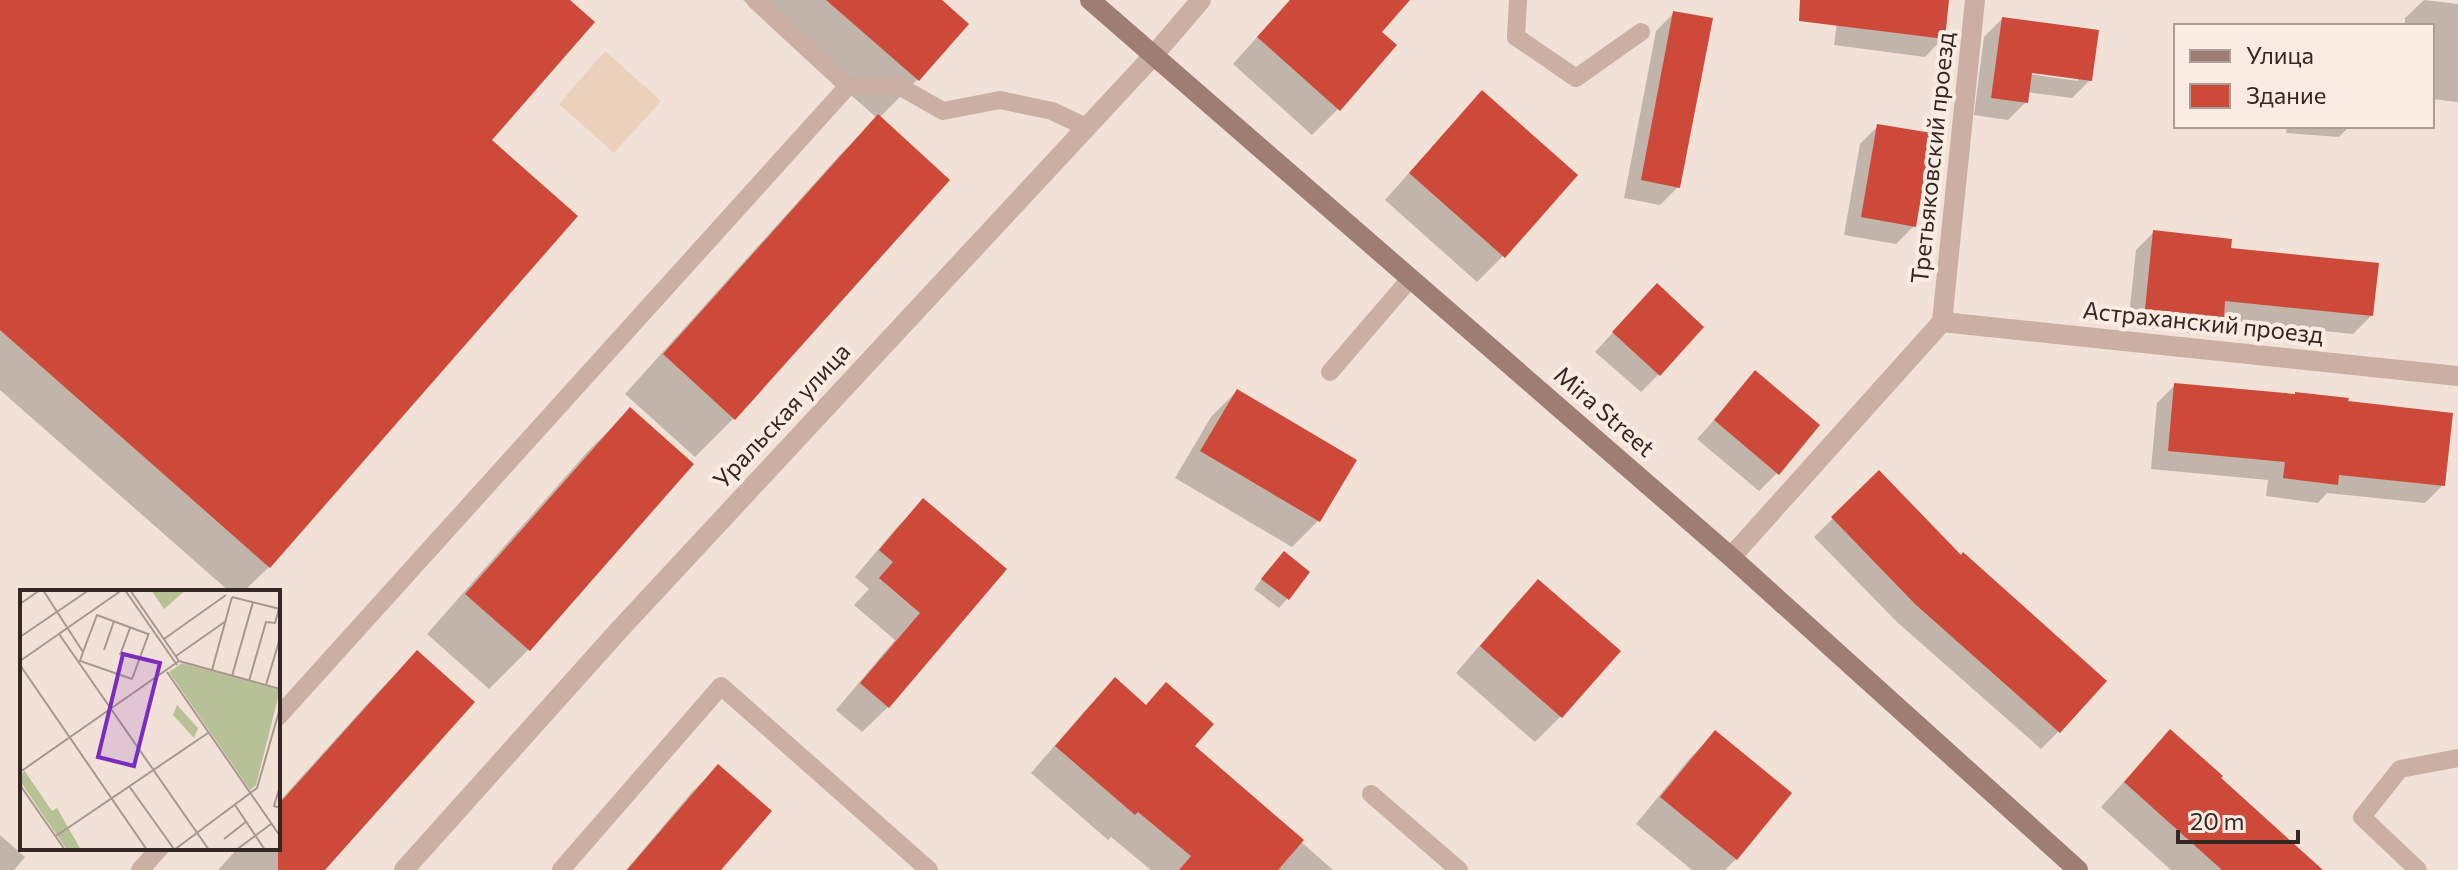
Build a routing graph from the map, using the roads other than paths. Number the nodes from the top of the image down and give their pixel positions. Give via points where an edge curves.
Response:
1 (755, 0) edge
2 (1090, 0) edge
3 (1201, 0) edge
4 (1518, 0) edge
5 (1975, 0) edge
6 (1641, 32) dead end
7 (1153, 56) junction
8 (848, 86) junction
9 (1086, 127) junction
10 (1410, 279) junction
11 (1942, 322) junction
12 (1330, 372) dead end
13 (2458, 376) edge
14 (1731, 557) junction
15 (280, 715) edge
16 (2458, 758) edge
17 (1371, 794) dead end
18 (158, 850) edge
19 (144, 869) edge
20 (404, 870) edge
21 (561, 870) edge
22 (929, 870) edge
23 (1459, 870) edge
24 (2078, 870) edge
25 (2418, 870) edge

1 - 8 lane
2 - 7 street, Mira Street
3 - 7 street, Уральская улица
4 - 6 lane via 1516,37 1576,78
5 - 11 street, Третьяковский проезд
7 - 9 street, Уральская улица
7 - 10 street, Mira Street
8 - 9 lane via 897,85 943,111 1000,100 1052,111
8 - 15 lane
9 - 20 street, Уральская улица
10 - 12 lane
10 - 14 street, Mira Street
11 - 13 street, Астраханский проезд
11 - 14 street
14 - 24 street, Mira Street
16 - 25 lane via 2400,769 2362,817
17 - 23 lane
18 - 19 lane
21 - 22 lane via 721,686

